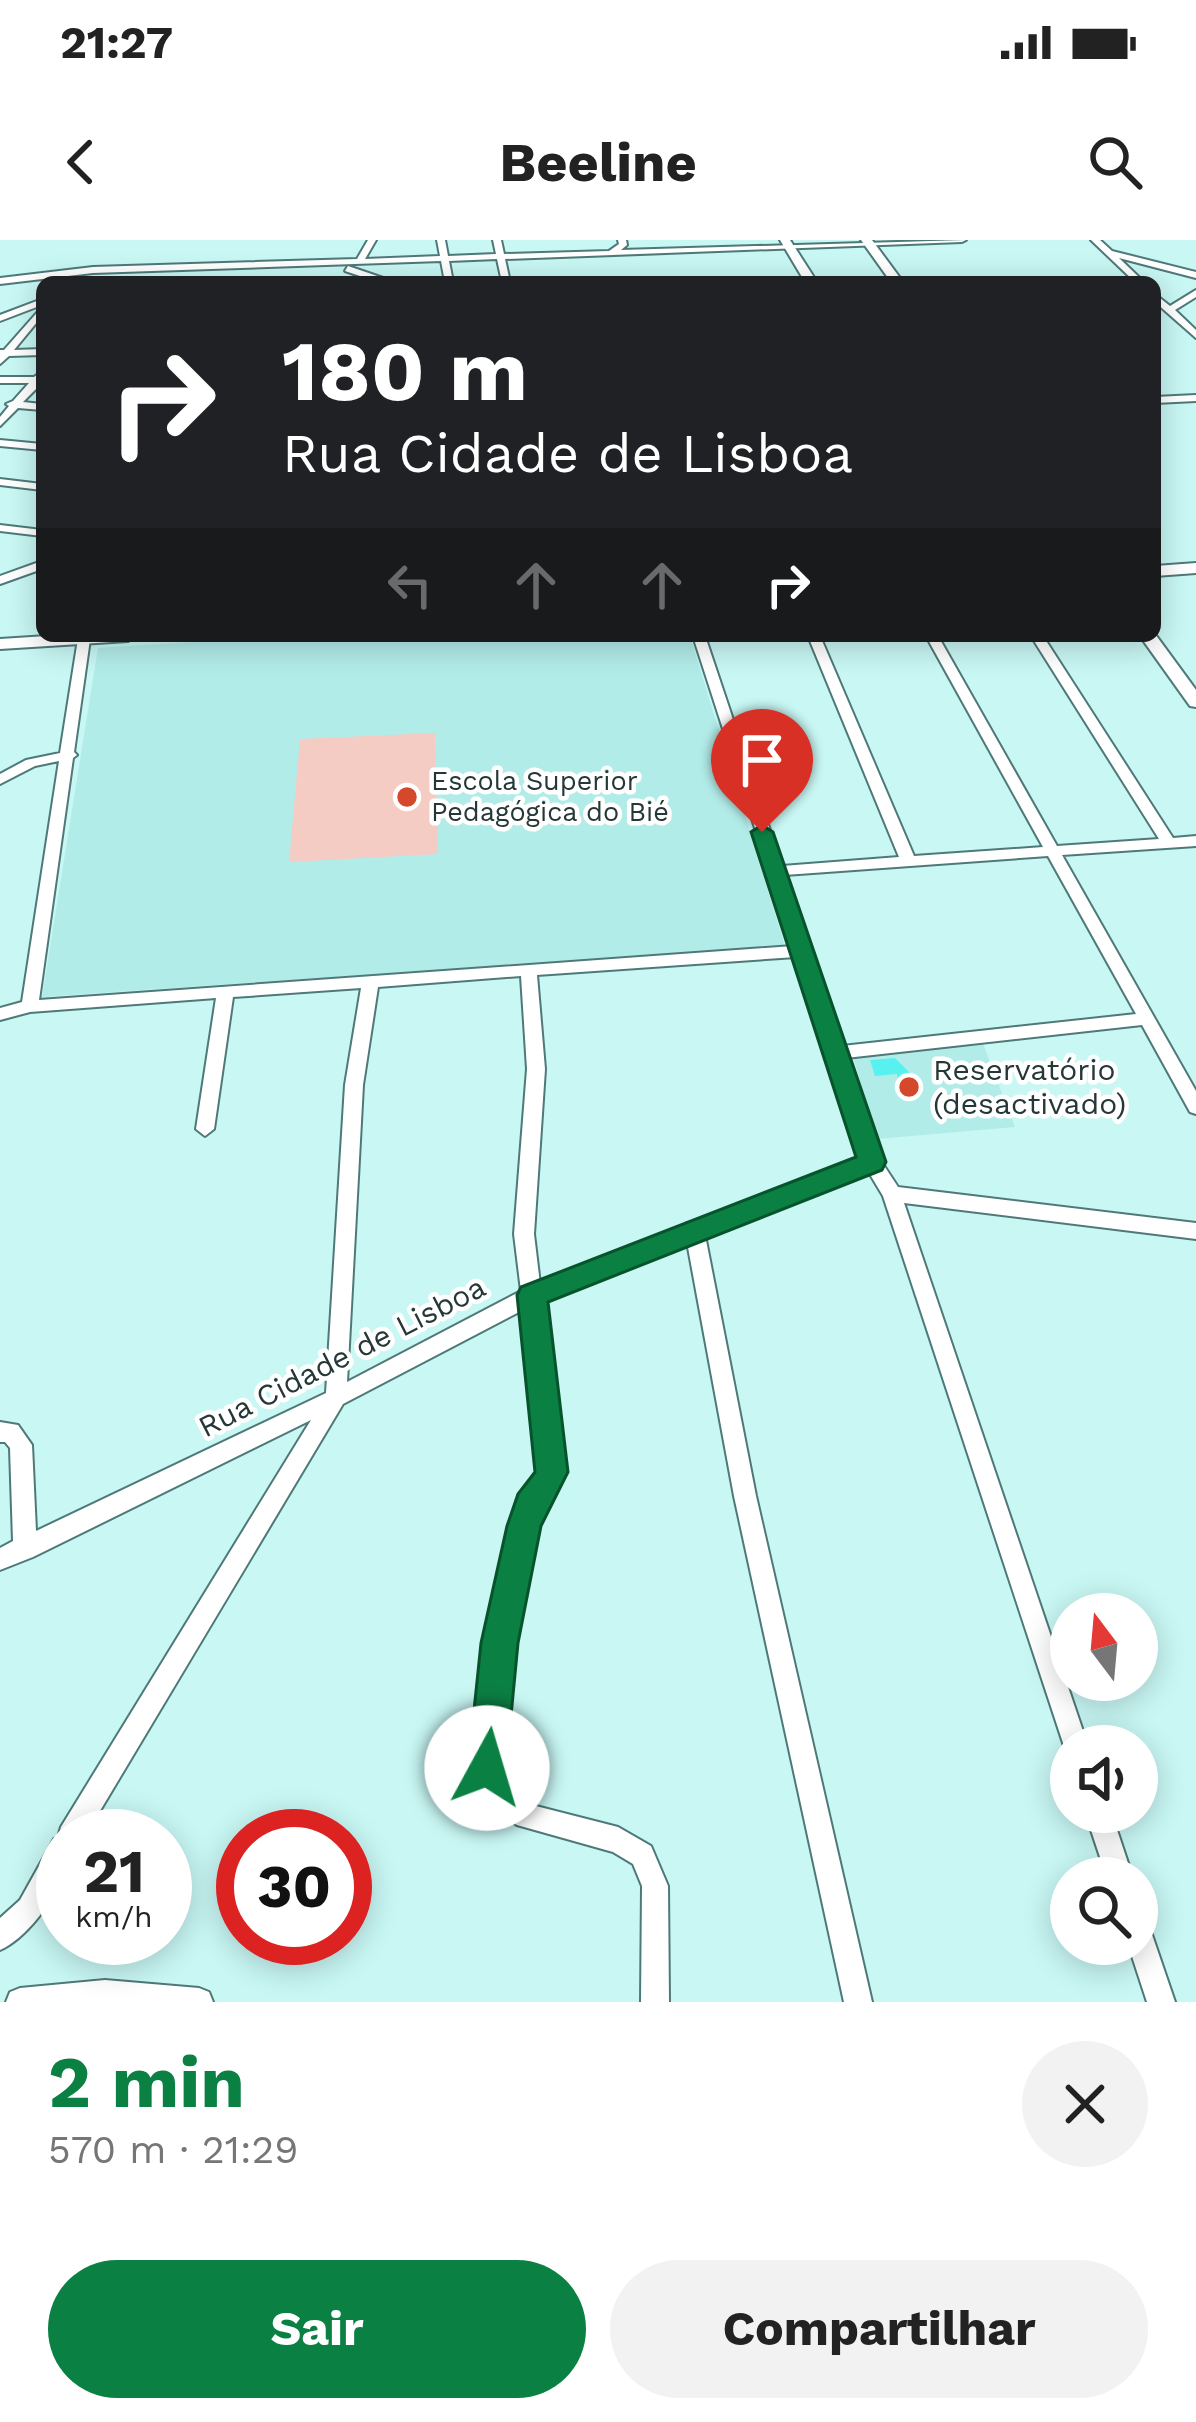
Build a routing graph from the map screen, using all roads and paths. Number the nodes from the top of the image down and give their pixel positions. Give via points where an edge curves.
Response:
1 (372, 240) edge
2 (441, 240) edge
3 (497, 240) edge
4 (622, 240) edge
5 (962, 240) edge
6 (1094, 240) edge
7 (868, 242) edge
8 (787, 244) edge
9 (611, 253) junction
10 (1108, 253) junction
11 (502, 256) junction
12 (442, 258) junction
13 (333, 262) junction
14 (359, 262) junction
15 (226, 268) junction
16 (172, 269) junction
17 (142, 270) junction
18 (1196, 275) edge
19 (65, 276) edge
20 (117, 276) edge
21 (171, 276) edge
22 (220, 276) edge
23 (370, 276) edge
24 (447, 276) edge
25 (505, 276) edge
26 (807, 276) edge
27 (893, 276) edge
28 (1133, 276) edge
29 (36, 278) edge
30 (0, 281) edge
31 (1196, 293) edge
32 (1161, 303) edge
33 (36, 306) edge
34 (1168, 310) junction
35 (36, 315) edge
36 (0, 318) edge
37 (36, 328) edge
38 (0, 329) edge
39 (27, 329) junction
40 (1196, 335) edge
41 (36, 353) edge
42 (2, 356) edge
43 (36, 378) edge
44 (0, 380) edge
45 (36, 382) edge
46 (1196, 398) edge
47 (1161, 400) edge
48 (0, 403) edge
49 (15, 405) junction
50 (36, 407) edge
51 (0, 423) edge
52 (0, 443) edge
53 (36, 446) edge
54 (0, 482) edge
55 (36, 486) edge
56 (0, 528) edge
57 (36, 532) edge
58 (36, 567) edge
59 (1196, 568) edge
60 (1161, 571) edge
61 (0, 580) edge
62 (36, 642) edge
63 (84, 642) edge
64 (701, 642) edge
65 (817, 642) edge
66 (935, 642) edge
67 (1041, 642) edge
68 (1152, 642) edge
69 (0, 644) edge
70 (1196, 702) edge
71 (70, 755) junction
72 (0, 780) edge
73 (1196, 841) edge
74 (1169, 843) junction
75 (1051, 851) junction
76 (908, 861) junction
77 (775, 871) junction
78 (800, 951) junction
79 (529, 972) junction
80 (370, 984) junction
81 (225, 995) junction
82 (30, 1006) junction
83 (0, 1014) edge
84 (1147, 1019) junction
85 (832, 1053) junction
86 (1196, 1107) edge
87 (206, 1129) dead end
88 (872, 1162) junction
89 (892, 1194) junction
90 (694, 1228) junction
91 (1196, 1231) edge
92 (532, 1295) junction
93 (336, 1398) junction
94 (0, 1432) edge
95 (26, 1549) junction
96 (0, 1559) edge
97 (1069, 1725) edge
98 (86, 1809) edge
99 (36, 1896) edge
100 (0, 1936) edge
101 (1149, 1965) edge
102 (20, 2002) edge
103 (200, 2002) edge
104 (655, 2002) edge
105 (858, 2002) edge
106 (1161, 2002) edge

1 - 14 street
2 - 12 street
3 - 11 street
4 - 9 street
5 - 7 street
6 - 10 street
7 - 8 street
7 - 27 street
8 - 9 street
8 - 26 street
9 - 11 street
10 - 18 street
10 - 28 street
11 - 12 street
11 - 25 street
12 - 14 street
12 - 24 street
13 - 14 street
13 - 15 street
13 - 23 street
15 - 16 street
15 - 22 street
16 - 17 street
16 - 21 street
17 - 19 street
17 - 20 street
29 - 30 street
31 - 34 street
32 - 34 street
33 - 36 street
34 - 40 street
35 - 39 street
37 - 39 street
38 - 39 street
39 - 42 street
41 - 42 street
43 - 44 street
45 - 49 street
46 - 47 street
48 - 49 street
49 - 50 street
49 - 51 street
52 - 53 street
54 - 55 street
56 - 57 street
58 - 61 street
59 - 60 street
62 - 69 street
63 - 71 street
64 - 77 street
65 - 76 street
66 - 75 street
67 - 74 street
68 - 70 street
71 - 72 street
71 - 82 street
73 - 74 street
74 - 75 street
75 - 76 street
75 - 84 street
76 - 77 street
77 - 78 street
78 - 79 street
78 - 85 street
79 - 80 street
79 - 92 street via 536,1069 524,1234
80 - 81 street
80 - 93 street via 354,1085
81 - 82 street
81 - 87 street
82 - 83 street
84 - 85 street
84 - 86 street
85 - 88 street
88 - 89 street
88 - 90 street, Rua Cidade de Lisboa
89 - 91 street
89 - 97 street
90 - 92 street, Rua Cidade de Lisboa
90 - 105 street
92 - 93 street, Rua Cidade de Lisboa
92 - 104 street via 551,1472 524,1526 500,1643 487,1768 499,1797 526,1816 618,1840 642,1855 655,1886
93 - 95 street, Rua Cidade de Lisboa
93 - 98 street
94 - 95 street via 21,1445
95 - 96 street, Rua Cidade de Lisboa
99 - 100 street
101 - 106 street
102 - 103 street via 105,1994

